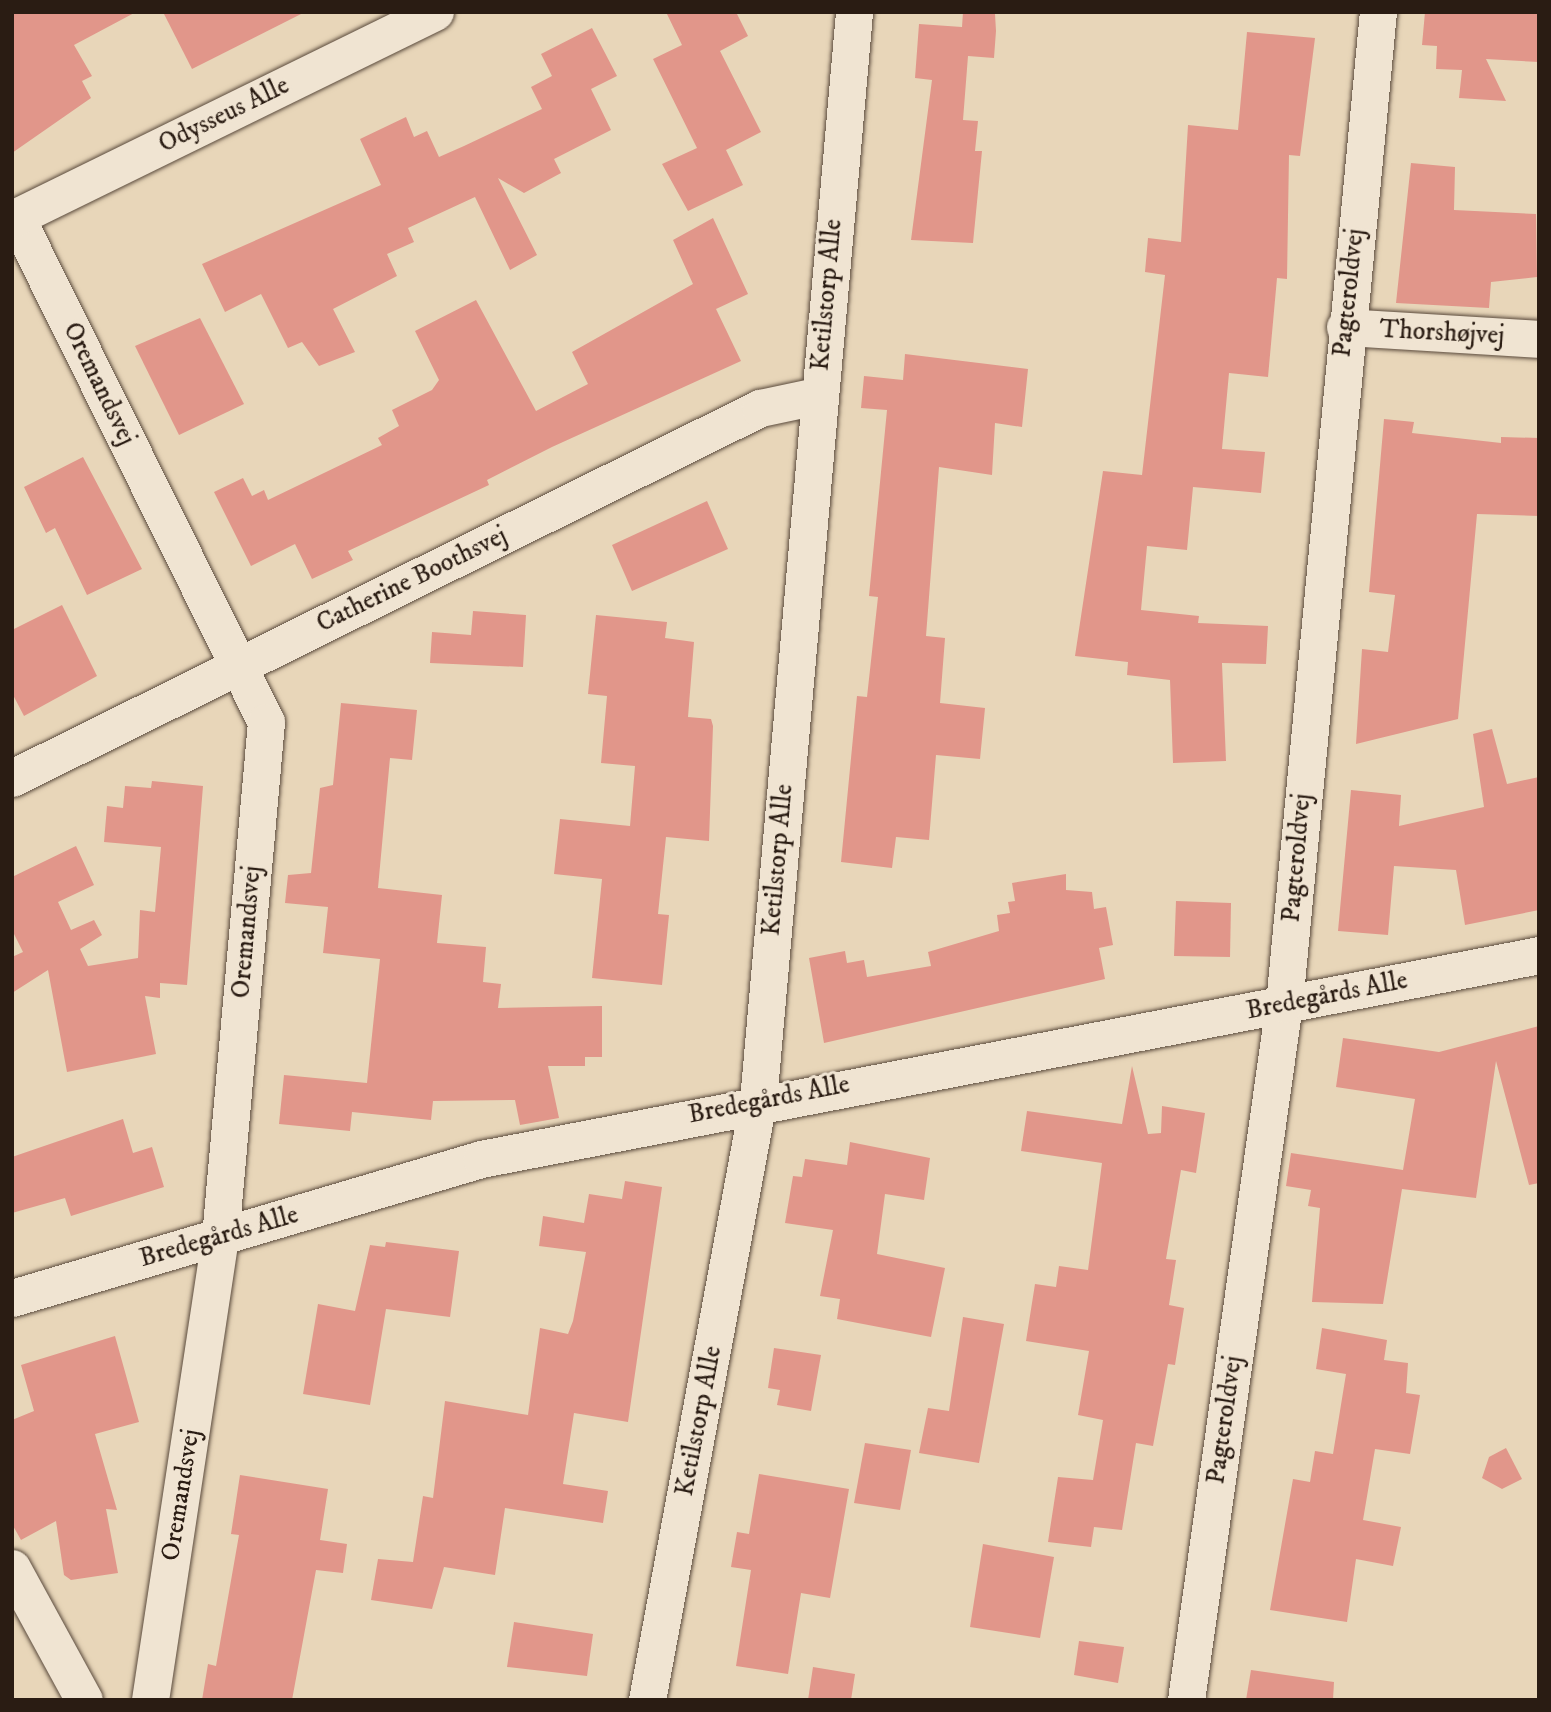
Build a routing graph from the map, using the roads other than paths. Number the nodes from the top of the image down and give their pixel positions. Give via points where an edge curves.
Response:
1 (435, 12) edge
2 (854, 12) edge
3 (1378, 12) edge
4 (14, 218) edge
5 (1345, 327) junction
6 (1539, 339) edge
7 (817, 396) junction
8 (238, 665) junction
9 (12, 778) edge
10 (1539, 955) edge
11 (1284, 1004) junction
12 (758, 1101) junction
13 (220, 1237) junction
14 (12, 1298) edge
15 (12, 1568) edge
16 (84, 1700) edge
17 (150, 1700) edge
18 (647, 1700) edge
19 (1186, 1700) edge

1 - 4 street, Odysseus Alle
2 - 7 street, Ketilstorp Alle
3 - 5 street, Pagteroldvej
4 - 8 street, Oremandsvej
5 - 6 street, Thorshøjvej
5 - 11 street, Pagteroldvej
7 - 8 street, Catherine Boothsvej via 760,408
7 - 12 street, Ketilstorp Alle
8 - 9 street, Catherine Boothsvej
8 - 13 street, Oremandsvej via 266,722
10 - 11 street, Bredegårds Alle
11 - 12 street, Bredegårds Alle
11 - 19 street, Pagteroldvej
12 - 13 street, Bredegårds Alle via 481,1159
12 - 18 street, Ketilstorp Alle
13 - 14 street, Bredegårds Alle
13 - 17 street, Oremandsvej
15 - 16 street

